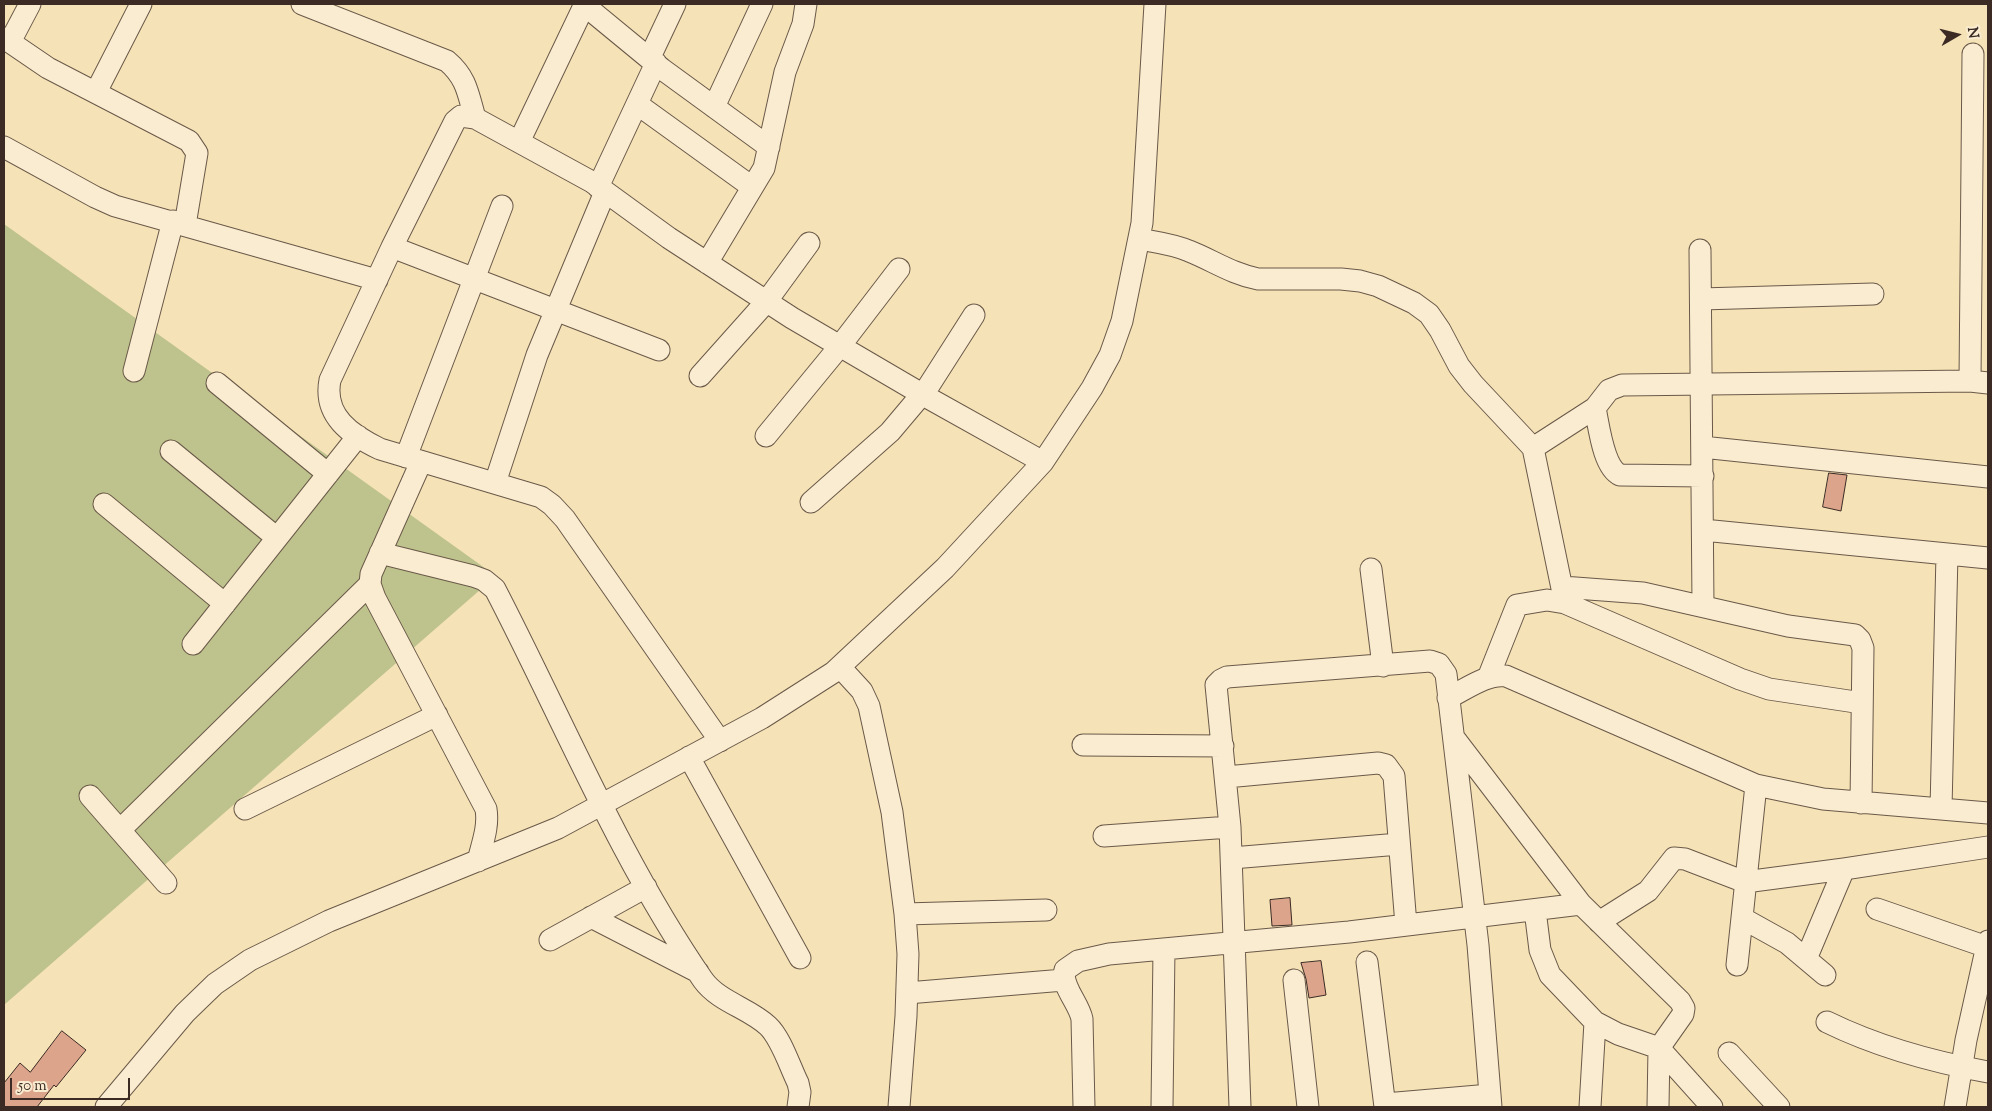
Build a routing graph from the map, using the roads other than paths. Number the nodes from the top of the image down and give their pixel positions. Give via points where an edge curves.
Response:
1 (30, 4) edge
2 (141, 4) edge
3 (302, 4) edge
4 (675, 4) edge
5 (762, 4) edge
6 (806, 4) edge
7 (1155, 4) edge
8 (583, 5) edge
9 (7, 40) edge
10 (1974, 54) dead end
11 (653, 60) junction
12 (96, 92) junction
13 (637, 104) junction
14 (714, 107) junction
15 (475, 118) junction
16 (519, 142) junction
17 (4, 146) edge
18 (769, 147) junction
19 (752, 187) junction
20 (602, 189) junction
21 (502, 206) dead end
22 (179, 223) junction
23 (1138, 239) junction
24 (810, 243) dead end
25 (392, 248) junction
26 (1700, 250) dead end
27 (707, 263) junction
28 (899, 269) dead end
29 (476, 279) junction
30 (377, 280) junction
31 (1873, 294) dead end
32 (1701, 299) junction
33 (766, 302) junction
34 (556, 310) junction
35 (974, 316) dead end
36 (840, 346) junction
37 (659, 350) dead end
38 (134, 371) dead end
39 (700, 376) dead end
40 (1979, 382) edge
41 (217, 383) dead end
42 (1702, 384) junction
43 (922, 394) junction
44 (1595, 408) junction
45 (358, 436) junction
46 (766, 436) dead end
47 (1702, 447) junction
48 (1533, 448) junction
49 (171, 451) dead end
50 (414, 459) junction
51 (1043, 462) junction
52 (328, 474) junction
53 (1703, 476) junction
54 (1988, 477) edge
55 (495, 483) junction
56 (810, 502) dead end
57 (104, 504) dead end
58 (1703, 530) junction
59 (277, 538) junction
60 (380, 553) junction
61 (1947, 554) junction
62 (1988, 558) edge
63 (1371, 569) dead end
64 (370, 584) junction
65 (1564, 595) junction
66 (225, 604) junction
67 (1703, 606) junction
68 (193, 644) dead end
69 (1383, 666) junction
70 (840, 667) junction
71 (1488, 678) junction
72 (1448, 698) junction
73 (1862, 703) junction
74 (437, 715) junction
75 (1455, 739) junction
76 (720, 741) junction
77 (1083, 745) dead end
78 (1223, 746) junction
79 (689, 758) junction
80 (1226, 778) junction
81 (1756, 784) junction
82 (90, 796) dead end
83 (1861, 803) junction
84 (601, 806) junction
85 (246, 809) dead end
86 (1941, 809) junction
87 (1988, 813) edge
88 (1230, 827) junction
89 (120, 830) junction
90 (1104, 836) dead end
91 (1399, 844) junction
92 (1988, 847) edge
93 (1232, 858) junction
94 (478, 861) junction
95 (1844, 870) junction
96 (1745, 882) junction
97 (166, 883) dead end
98 (646, 887) junction
99 (1581, 904) junction
100 (1877, 909) dead end
101 (1046, 910) dead end
102 (1535, 910) junction
103 (905, 914) junction
104 (591, 917) junction
105 (1475, 917) junction
106 (1742, 918) junction
107 (1599, 922) junction
108 (1406, 925) junction
109 (550, 940) dead end
110 (1235, 942) junction
111 (1988, 944) edge
112 (1164, 949) junction
113 (800, 958) dead end
114 (1806, 959) junction
115 (1367, 962) dead end
116 (1737, 964) dead end
117 (698, 972) junction
118 (1825, 975) dead end
119 (1064, 980) junction
120 (1294, 980) dead end
121 (1984, 981) edge
122 (906, 993) junction
123 (1595, 1022) junction
124 (1827, 1022) dead end
125 (1659, 1048) junction
126 (1729, 1053) dead end
127 (1960, 1067) junction
128 (1988, 1072) edge
129 (1491, 1101) edge
130 (1385, 1106) edge
131 (106, 1107) edge
132 (798, 1107) edge
133 (899, 1107) edge
134 (1084, 1107) edge
135 (1162, 1107) edge
136 (1240, 1107) edge
137 (1308, 1107) edge
138 (1590, 1107) edge
139 (1658, 1107) edge
140 (1712, 1107) edge
141 (1779, 1107) edge
142 (1954, 1107) edge

1 - 9 street
2 - 12 street
3 - 15 street via 447,61 463,78
4 - 11 street
5 - 14 street
6 - 18 street via 803,24 785,72
7 - 23 street via 1142,223
8 - 11 street
8 - 16 street
9 - 12 street via 48,68
10 - 40 street
11 - 13 street
11 - 14 street
12 - 22 street via 189,141 195,148
13 - 19 street
13 - 20 street
14 - 18 street
15 - 16 street
15 - 25 street via 461,116 454,120
16 - 20 street
17 - 22 street via 94,197
18 - 19 street via 764,168
19 - 27 street
20 - 27 street
20 - 34 street
21 - 29 street
22 - 30 street
22 - 38 street
23 - 48 street via 1190,251 1244,276 1360,281 1414,303 1429,314 1473,384
23 - 51 street via 1122,321 1110,355
24 - 33 street
25 - 29 street
25 - 30 street
26 - 32 street
27 - 33 street
28 - 36 street
29 - 34 street
29 - 50 street
30 - 45 street via 330,380 328,392 334,416
31 - 32 street
32 - 42 street
33 - 36 street
33 - 39 street
34 - 37 street
34 - 55 street
35 - 43 street
36 - 43 street
36 - 46 street
40 - 42 street
41 - 52 street
42 - 44 street via 1622,385 1609,390
42 - 47 street
43 - 51 street
43 - 56 street via 890,432
44 - 48 street
44 - 53 street via 1607,460 1615,472 1620,475
45 - 50 street via 380,449
45 - 52 street
47 - 53 street
47 - 54 street
48 - 65 street
49 - 59 street
50 - 55 street
50 - 60 street
51 - 70 street via 946,568
52 - 59 street
53 - 58 street
55 - 76 street via 541,497 565,519
57 - 66 street
58 - 61 street
58 - 67 street
59 - 66 street
60 - 64 street
60 - 84 street via 473,576 495,589
61 - 62 street
61 - 86 street
63 - 69 street
64 - 74 street
64 - 89 street
65 - 67 street via 1643,593
65 - 71 street via 1517,605
65 - 73 street via 1748,682 1769,689
66 - 68 street
67 - 73 street via 1788,626 1855,635 1863,648
69 - 72 street via 1430,661 1439,664 1446,674
69 - 78 street via 1220,680 1216,692
70 - 76 street
70 - 103 street via 862,691 875,728 892,812
71 - 72 street
71 - 81 street via 1506,676
72 - 75 street
73 - 83 street
74 - 85 street
74 - 94 street via 486,809 486,830
75 - 99 street
75 - 105 street
76 - 79 street
77 - 78 street
78 - 80 street
79 - 84 street
79 - 113 street
80 - 88 street
80 - 91 street via 1378,763 1386,765 1394,776
81 - 83 street via 1801,795
81 - 96 street
82 - 89 street
83 - 86 street
84 - 94 street via 558,828
84 - 98 street
86 - 87 street
88 - 90 street
88 - 93 street
89 - 97 street
91 - 93 street
91 - 108 street
92 - 95 street
93 - 110 street
94 - 131 street via 329,922 250,960 215,984 185,1013
95 - 96 street
95 - 114 street
96 - 106 street
96 - 107 street via 1685,859 1674,858 1648,891
98 - 104 street
98 - 117 street
99 - 102 street
99 - 107 street
100 - 111 street
101 - 103 street
102 - 105 street
102 - 123 street via 1540,950 1550,975
103 - 122 street
104 - 109 street
104 - 117 street
105 - 108 street
105 - 129 street
106 - 114 street via 1787,943
106 - 116 street
107 - 125 street via 1684,1008
108 - 110 street
110 - 112 street
110 - 136 street
111 - 121 street
112 - 119 street via 1078,960 1065,970
112 - 135 street
114 - 118 street
115 - 130 street
117 - 132 street via 720,996 770,1028 798,1083
119 - 122 street
119 - 134 street via 1082,1019
120 - 137 street
121 - 127 street
122 - 133 street
123 - 125 street
123 - 138 street
124 - 127 street via 1873,1043
125 - 139 street
125 - 140 street
126 - 141 street
127 - 128 street
127 - 142 street
129 - 130 street

